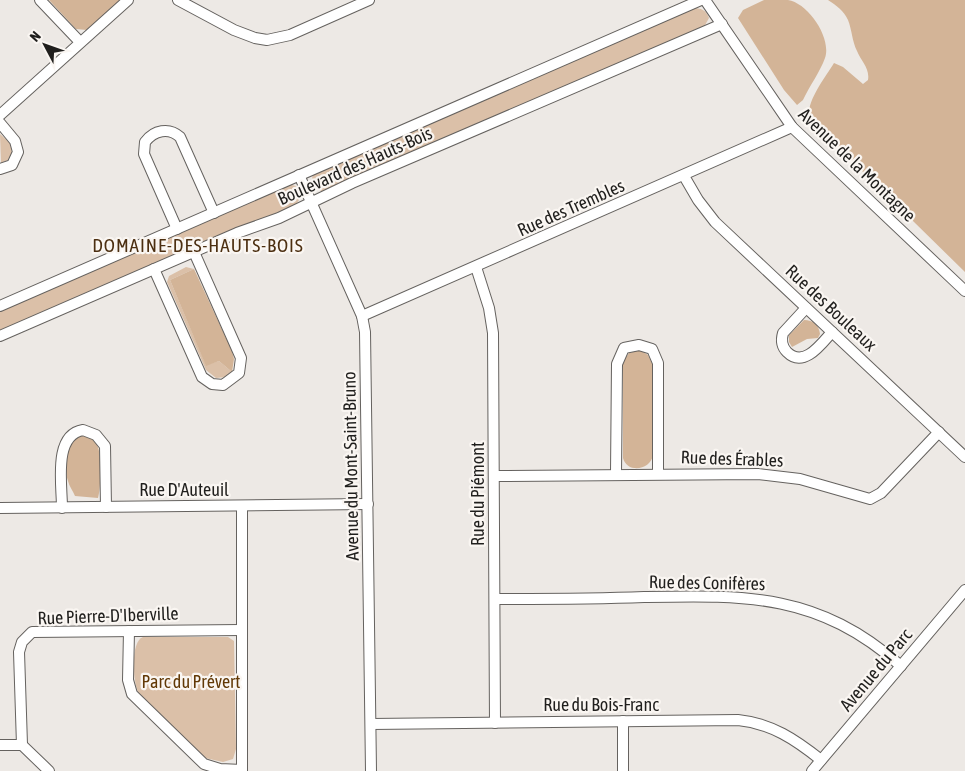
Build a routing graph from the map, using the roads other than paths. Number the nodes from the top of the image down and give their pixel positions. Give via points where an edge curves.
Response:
1 (40, 0) edge
2 (128, 0) edge
3 (178, 0) edge
4 (368, 0) edge
5 (703, 0) edge
6 (722, 24) junction
7 (80, 42) junction
8 (0, 115) edge
9 (0, 124) edge
10 (792, 127) junction
11 (0, 169) edge
12 (299, 175) junction
13 (684, 176) junction
14 (312, 203) junction
15 (214, 213) junction
16 (177, 228) junction
17 (194, 252) junction
18 (476, 268) junction
19 (154, 269) junction
20 (965, 292) edge
21 (0, 306) edge
22 (806, 308) junction
23 (362, 316) junction
24 (832, 332) junction
25 (0, 336) edge
26 (939, 432) junction
27 (965, 457) edge
28 (616, 473) junction
29 (658, 473) junction
30 (494, 476) junction
31 (368, 504) junction
32 (242, 506) junction
33 (106, 507) junction
34 (0, 508) edge
35 (62, 508) junction
36 (965, 590) edge
37 (495, 599) junction
38 (241, 630) junction
39 (129, 631) junction
40 (901, 666) junction
41 (622, 722) junction
42 (496, 723) junction
43 (371, 724) junction
44 (0, 745) edge
45 (22, 745) junction
46 (821, 760) junction
47 (242, 770) edge
48 (49, 771) edge
49 (371, 771) edge
50 (623, 771) edge
51 (812, 771) edge

1 - 7 street
2 - 7 street
3 - 4 street via 234,30 267,40 290,35
5 - 6 street, Avenue de la Montagne
5 - 12 street, Boulevard des Hauts-Bois
6 - 10 street, Avenue de la Montagne
6 - 14 street, Boulevard des Hauts-Bois
7 - 8 street
9 - 11 street via 15,141 18,152 12,164
10 - 13 street, Rue des Trembles
10 - 20 street, Avenue de la Montagne
12 - 14 street, Avenue du Mont-Saint-Bruno
12 - 15 street, Boulevard des Hauts-Bois
13 - 18 street, Rue des Trembles
13 - 22 street, Rue des Bouleaux via 710,217
14 - 17 street, Boulevard des Hauts-Bois
14 - 23 street, Avenue du Mont-Saint-Bruno
15 - 16 street, Boulevard des Hauts-Bois
15 - 16 street via 180,137 167,131 154,134 146,142 144,154
16 - 21 street, Boulevard des Hauts-Bois
17 - 19 street, Boulevard des Hauts-Bois
17 - 19 street via 241,358 239,373 223,385 212,384 202,377
18 - 23 street, Rue des Trembles
18 - 30 street, Rue du Piémont via 492,321
19 - 25 street, Boulevard des Hauts-Bois
22 - 24 street, Rue des Bouleaux
22 - 24 street via 783,333 783,346 788,353 800,357 810,355
23 - 31 street, Avenue du Mont-Saint-Bruno via 366,352
24 - 26 street, Rue des Bouleaux
26 - 27 street, Rue des Bouleaux
26 - 29 street, Rue des Érables via 882,493 870,499 780,476
28 - 29 street, Rue des Érables
28 - 29 street via 617,364 624,348 639,345 652,349 658,363
28 - 30 street, Rue des Érables
30 - 37 street, Rue du Piémont
31 - 32 street, Rue D'Auteuil
31 - 43 street, Avenue du Mont-Saint-Bruno
32 - 33 street, Rue D'Auteuil
32 - 38 street
33 - 35 street, Rue D'Auteuil
33 - 35 street via 104,444 95,434 83,430 68,437 62,447
34 - 35 street, Rue D'Auteuil
36 - 40 street, Avenue du Parc
37 - 40 street, Rue des Conifères via 701,597 770,600 836,621 864,637
37 - 42 street, Rue du Piémont
38 - 39 street, Rue Pierre-D'Iberville
38 - 47 street
39 - 45 street, Rue Pierre-D'Iberville via 37,631 26,637 19,654
39 - 47 street via 128,680 132,694 204,764
40 - 46 street, Avenue du Parc
41 - 42 street, Rue du Bois-Franc
41 - 46 street, Rue du Bois-Franc via 750,722 781,732
41 - 50 street
42 - 43 street, Rue du Bois-Franc
43 - 49 street, Avenue du Mont-Saint-Bruno
44 - 45 street
45 - 48 street
46 - 51 street, Avenue du Parc

